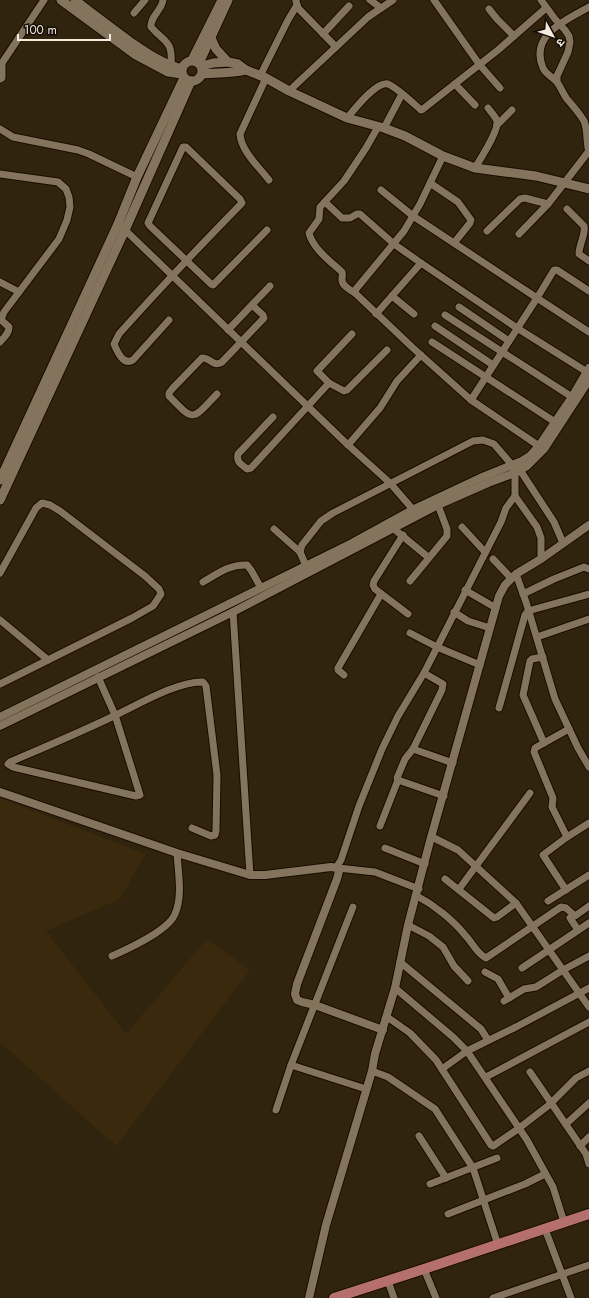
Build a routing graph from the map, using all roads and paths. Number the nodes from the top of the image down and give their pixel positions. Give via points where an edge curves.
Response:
1 (44, 0) edge
2 (61, 0) edge
3 (75, 0) edge
4 (145, 0) edge
5 (163, 0) edge
6 (222, 0) edge
7 (228, 0) edge
8 (370, 0) edge
9 (393, 0) edge
10 (434, 0) edge
11 (541, 0) edge
12 (296, 2) edge
13 (349, 6) dead end
14 (589, 7) edge
15 (381, 8) junction
16 (546, 8) junction
17 (489, 9) dead end
18 (134, 13) dead end
19 (560, 24) junction
20 (323, 34) junction
21 (514, 36) junction
22 (211, 38) junction
23 (336, 47) junction
24 (1, 62) edge
25 (228, 62) junction
26 (479, 64) junction
27 (171, 66) junction
28 (199, 66) junction
29 (246, 70) junction
30 (185, 75) junction
31 (263, 77) junction
32 (0, 80) edge
33 (557, 81) junction
34 (455, 84) junction
35 (500, 88) dead end
36 (288, 91) junction
37 (402, 94) junction
38 (475, 105) dead end
39 (488, 108) dead end
40 (512, 110) dead end
41 (347, 118) junction
42 (587, 123) edge
43 (497, 125) junction
44 (381, 127) junction
45 (0, 128) edge
46 (589, 151) edge
47 (443, 156) junction
48 (475, 168) junction
49 (0, 174) edge
50 (137, 177) junction
51 (269, 180) dead end
52 (430, 183) junction
53 (564, 183) junction
54 (381, 190) dead end
55 (589, 190) edge
56 (325, 202) junction
57 (548, 204) junction
58 (566, 209) dead end
59 (413, 216) junction
60 (122, 227) junction
61 (267, 230) dead end
62 (487, 231) dead end
63 (519, 234) dead end
64 (454, 243) junction
65 (394, 244) junction
66 (186, 260) junction
67 (589, 261) edge
68 (421, 263) junction
69 (171, 275) junction
70 (0, 282) edge
71 (270, 286) dead end
72 (589, 291) edge
73 (19, 292) junction
74 (355, 293) junction
75 (392, 296) junction
76 (537, 298) junction
77 (252, 305) junction
78 (459, 306) dead end
79 (376, 314) junction
80 (414, 314) dead end
81 (446, 315) dead end
82 (1, 316) edge
83 (169, 320) dead end
84 (435, 326) dead end
85 (517, 328) junction
86 (228, 330) junction
87 (589, 332) edge
88 (352, 334) dead end
89 (509, 341) junction
90 (0, 342) edge
91 (432, 342) dead end
92 (241, 343) junction
93 (387, 350) dead end
94 (501, 352) junction
95 (421, 355) junction
96 (493, 365) junction
97 (588, 373) edge
98 (485, 377) junction
99 (329, 383) junction
100 (217, 394) dead end
101 (572, 397) junction
102 (470, 400) junction
103 (307, 406) junction
104 (273, 417) dead end
105 (555, 422) junction
106 (348, 445) junction
107 (539, 446) junction
108 (512, 465) junction
109 (517, 472) junction
110 (0, 479) edge
111 (390, 483) junction
112 (515, 496) junction
113 (0, 500) edge
114 (438, 505) junction
115 (416, 513) junction
116 (589, 525) edge
117 (462, 527) dead end
118 (394, 528) junction
119 (274, 529) dead end
120 (403, 535) junction
121 (563, 543) junction
122 (300, 552) junction
123 (485, 552) junction
124 (428, 557) junction
125 (493, 559) dead end
126 (541, 559) junction
127 (306, 566) junction
128 (589, 569) edge
129 (0, 573) edge
130 (513, 576) junction
131 (410, 581) dead end
132 (203, 582) dead end
133 (261, 588) junction
134 (466, 590) junction
135 (381, 594) junction
136 (523, 594) junction
137 (589, 594) edge
138 (496, 608) junction
139 (528, 611) junction
140 (233, 612) junction
141 (454, 612) junction
142 (408, 614) dead end
143 (589, 619) edge
144 (0, 620) edge
145 (490, 628) junction
146 (410, 633) dead end
147 (537, 637) junction
148 (437, 647) junction
149 (543, 656) junction
150 (48, 660) junction
151 (480, 664) junction
152 (424, 673) junction
153 (344, 676) dead end
154 (98, 677) junction
155 (1, 682) edge
156 (499, 708) dead end
157 (115, 715) junction
158 (0, 718) edge
159 (0, 726) edge
160 (569, 729) junction
161 (544, 743) junction
162 (413, 749) junction
163 (453, 763) junction
164 (589, 767) edge
165 (398, 780) junction
166 (0, 792) edge
167 (530, 794) dead end
168 (444, 796) junction
169 (589, 823) edge
170 (380, 826) dead end
171 (192, 828) dead end
172 (432, 837) junction
173 (567, 837) junction
174 (384, 848) dead end
175 (177, 853) junction
176 (425, 864) junction
177 (476, 866) junction
178 (337, 868) junction
179 (250, 875) junction
180 (589, 875) edge
181 (445, 879) dead end
182 (459, 890) junction
183 (566, 890) junction
184 (418, 892) junction
185 (548, 901) dead end
186 (516, 904) junction
187 (589, 906) edge
188 (353, 907) dead end
189 (570, 918) dead end
190 (589, 923) edge
191 (408, 925) junction
192 (532, 927) junction
193 (578, 930) junction
194 (548, 950) junction
195 (112, 956) dead end
196 (589, 956) edge
197 (400, 962) junction
198 (522, 968) dead end
199 (563, 970) junction
200 (486, 972) dead end
201 (468, 981) dead end
202 (395, 988) junction
203 (589, 988) edge
204 (580, 993) junction
205 (315, 1005) junction
206 (589, 1008) edge
207 (387, 1017) junction
208 (589, 1022) edge
209 (383, 1030) junction
210 (488, 1040) junction
211 (467, 1051) junction
212 (290, 1066) junction
213 (442, 1069) junction
214 (372, 1071) junction
215 (589, 1071) edge
216 (530, 1072) dead end
217 (486, 1077) junction
218 (366, 1090) junction
219 (552, 1103) junction
220 (589, 1103) edge
221 (276, 1110) dead end
222 (566, 1124) junction
223 (518, 1129) junction
224 (419, 1136) dead end
225 (589, 1137) edge
226 (580, 1146) junction
227 (496, 1158) dead end
228 (589, 1164) edge
229 (473, 1168) junction
230 (545, 1174) junction
231 (446, 1178) junction
232 (430, 1184) dead end
233 (484, 1200) junction
234 (448, 1214) dead end
235 (589, 1214) edge
236 (564, 1222) junction
237 (545, 1229) junction
238 (498, 1245) junction
239 (589, 1265) edge
240 (424, 1270) junction
241 (562, 1274) junction
242 (388, 1281) junction
243 (309, 1298) edge
244 (334, 1298) edge
245 (394, 1298) edge
246 (436, 1298) edge
247 (494, 1298) edge
248 (571, 1298) edge

1 - 24 street
2 - 30 main road via 136,55 168,72
3 - 27 main road via 122,36
4 - 18 street
5 - 27 street via 150,27 167,41 171,51
6 - 28 main road
7 - 22 main road
8 - 15 street
9 - 15 street
10 - 26 street
11 - 16 street
12 - 20 street
12 - 31 street
13 - 20 street
14 - 19 street
15 - 23 street
16 - 19 street
16 - 21 street
17 - 21 street
19 - 33 street via 569,36 570,42
19 - 33 street via 544,40 540,48 543,68
20 - 23 street
21 - 26 street
22 - 25 main road via 216,49
22 - 28 main road
23 - 36 street
24 - 32 street
25 - 28 main road
25 - 29 main road via 238,64
26 - 34 street
26 - 35 street
27 - 30 main road
28 - 29 main road via 216,72
28 - 30 main road via 186,62
28 - 30 main road via 198,80
29 - 31 main road
30 - 50 main road
30 - 60 main road
31 - 36 main road
31 - 51 street via 240,134 240,140
33 - 42 street
34 - 37 street via 421,110
34 - 38 street
36 - 41 main road
37 - 41 street via 384,84 362,99
37 - 44 street
39 - 43 street via 497,120
40 - 43 street
41 - 44 main road
42 - 46 street
43 - 48 street
44 - 47 main road via 405,136
44 - 56 street via 344,181
45 - 50 street via 13,137 78,150
46 - 53 street
47 - 48 main road
47 - 52 street
48 - 53 main road via 536,176
49 - 73 street via 58,182 66,189 69,197 67,220 59,239
50 - 60 main road
52 - 59 street
52 - 64 street via 458,202 471,220
53 - 55 main road
53 - 57 street
54 - 59 street
56 - 65 street via 342,218 360,214
56 - 74 street via 320,207 319,219 310,231 310,236 318,249 342,272 343,283
57 - 62 street via 520,199
57 - 63 street
58 - 67 street via 584,226 579,254
59 - 64 street
59 - 65 street
60 - 69 street
60 - 110 main road
60 - 113 main road
61 - 66 street via 213,285
64 - 76 street
65 - 68 street
65 - 74 street
66 - 66 street via 148,223 183,147 186,147 242,203
66 - 69 street
68 - 75 street
68 - 85 street
69 - 83 street via 115,339 114,344 123,360 130,362
69 - 86 street
70 - 73 street
71 - 77 street
72 - 76 street via 554,270
73 - 82 street
74 - 79 street
75 - 79 street
75 - 80 street
76 - 85 street
76 - 87 street
77 - 86 street
77 - 92 street via 264,318
78 - 89 street
79 - 95 street
81 - 94 street
82 - 90 street via 1,320 9,329
84 - 96 street
85 - 89 street
85 - 97 street
86 - 92 street
88 - 99 street via 317,371
89 - 94 street
91 - 98 street
92 - 100 street via 219,364 202,358 169,396 193,416
92 - 103 street
93 - 99 street via 347,390 340,390
94 - 96 street
94 - 101 street
95 - 102 street
95 - 106 street via 397,381 380,408
96 - 98 street
97 - 101 street
97 - 109 street via 544,449
98 - 102 street
98 - 105 street
99 - 103 street
101 - 105 street
102 - 107 street
103 - 104 street via 251,468 247,469 237,459 238,454
103 - 106 street
105 - 107 street
106 - 111 street
107 - 108 street via 530,456
108 - 109 street
108 - 111 street via 494,444 478,440
108 - 115 street via 480,478
109 - 112 street
109 - 114 street
109 - 121 street via 554,522
111 - 115 street
111 - 122 street via 321,521 302,545
112 - 123 street via 506,508
112 - 126 street via 537,528 541,538
114 - 115 street
114 - 124 street via 448,532
115 - 118 street
115 - 127 street
116 - 121 street
117 - 123 street
118 - 120 street
118 - 140 street
119 - 122 street
120 - 124 street
120 - 135 street via 374,583 375,590
121 - 126 street
122 - 127 street
123 - 134 street
124 - 131 street
125 - 130 street
126 - 130 street
127 - 133 street
128 - 136 street via 584,567
129 - 150 street via 36,508 42,503 60,511 159,589 161,594 153,606
130 - 136 street
130 - 138 street via 502,590
132 - 133 street via 226,569 247,565
133 - 158 street
134 - 138 street
134 - 141 street
135 - 142 street
135 - 153 street via 338,668
136 - 139 street
137 - 139 street
138 - 145 street
139 - 147 street
139 - 156 street via 522,620
140 - 154 street
140 - 179 street
141 - 145 street via 468,621
141 - 148 street
143 - 147 street
144 - 150 street
145 - 151 street
146 - 148 street
147 - 149 street
148 - 151 street
148 - 152 street
149 - 160 street via 556,700
149 - 161 street via 530,661 523,696
150 - 155 street
151 - 163 street
152 - 162 street via 443,684
152 - 178 street via 382,749
154 - 157 street
154 - 159 street
157 - 157 street via 140,792 138,796 8,764
157 - 171 street via 170,689 201,681 205,683 217,775 216,831 211,836
160 - 161 street
160 - 164 street
161 - 173 street via 535,748 534,752 553,798 552,807
162 - 163 street
162 - 165 street via 405,759
163 - 168 street
165 - 168 street
165 - 170 street
166 - 175 street
167 - 177 street
168 - 172 street
169 - 173 street
172 - 176 street
172 - 177 street via 458,850
173 - 183 street via 543,855
174 - 176 street
175 - 179 street
175 - 195 street via 179,887 175,915 164,926 136,945
176 - 184 street
177 - 182 street
177 - 186 street
178 - 179 street
178 - 184 street via 375,872
178 - 205 street via 337,879 295,994 297,1000
180 - 183 street
181 - 182 street
182 - 186 street via 494,918
183 - 185 street
184 - 191 street
184 - 192 street via 465,934 486,958
186 - 192 street
187 - 192 street via 575,916 561,907
188 - 205 street
189 - 193 street
190 - 193 street
191 - 197 street
191 - 201 street via 429,936 442,947 454,966
192 - 194 street
193 - 194 street
194 - 198 street
194 - 199 street
196 - 199 street
197 - 202 street
197 - 210 street via 482,1029
199 - 200 street via 536,987 524,989 506,1000 498,979
199 - 204 street
202 - 207 street
202 - 211 street
203 - 204 street
204 - 206 street
204 - 210 street
205 - 209 street
205 - 212 street
207 - 209 street
207 - 213 street via 410,1033
208 - 217 street
209 - 214 street
210 - 211 street
211 - 213 street
211 - 217 street
212 - 218 street
212 - 221 street
213 - 223 street via 491,1145 495,1145
214 - 218 street
214 - 229 street via 388,1077 435,1109
215 - 219 street via 576,1078
216 - 219 street
217 - 223 street
218 - 243 street via 326,1225
219 - 222 street
219 - 223 street
220 - 222 street
222 - 226 street
223 - 230 street via 527,1140
224 - 231 street
225 - 226 street
226 - 228 street
227 - 229 street
229 - 231 street
229 - 233 street
230 - 233 street
230 - 236 street via 553,1188
231 - 232 street
233 - 234 street
233 - 238 street
235 - 236 main road
236 - 237 main road
237 - 238 main road
237 - 241 street
238 - 240 main road
239 - 241 street
240 - 242 main road
240 - 246 street
241 - 247 street
241 - 248 street
242 - 244 main road
242 - 245 street

